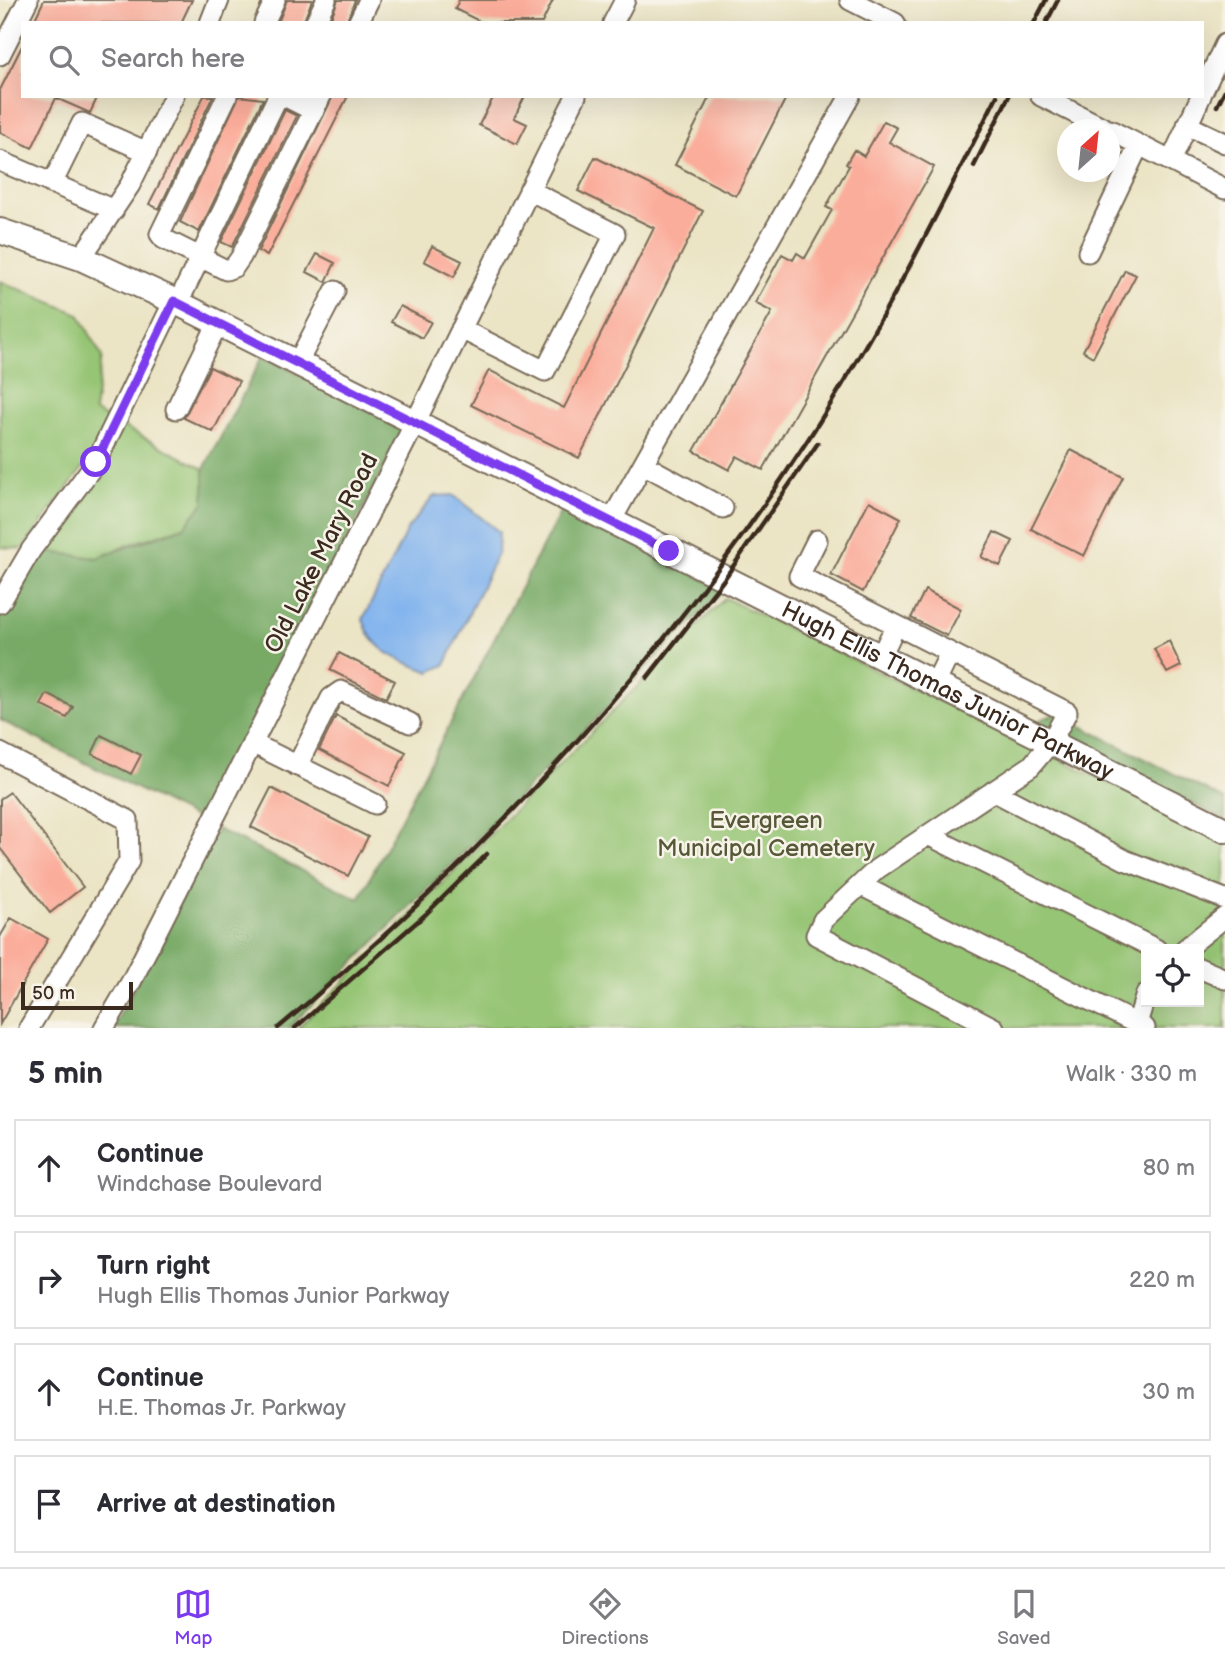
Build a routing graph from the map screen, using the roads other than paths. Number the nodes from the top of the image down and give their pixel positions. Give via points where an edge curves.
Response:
1 (28, 0) edge
2 (219, 0) edge
3 (275, 0) edge
4 (326, 0) edge
5 (369, 0) edge
6 (625, 0) edge
7 (850, 0) edge
8 (212, 21) edge
9 (265, 21) edge
10 (316, 21) edge
11 (359, 21) edge
12 (614, 21) edge
13 (890, 21) edge
14 (5, 33) edge
15 (1225, 44) edge
16 (0, 55) edge
17 (1204, 89) edge
18 (173, 98) edge
19 (226, 98) edge
20 (277, 98) edge
21 (292, 98) edge
22 (575, 98) edge
23 (849, 98) edge
24 (1045, 98) edge
25 (1200, 98) edge
26 (317, 104) edge
27 (1087, 119) edge
28 (1187, 125) junction
29 (1120, 136) edge
30 (1225, 143) edge
31 (1139, 145) junction
32 (147, 152) junction
33 (0, 161) edge
34 (1171, 162) junction
35 (52, 184) junction
36 (1225, 189) edge
37 (529, 190) junction
38 (114, 210) junction
39 (0, 231) edge
40 (1088, 252) dead end
41 (199, 257) junction
42 (81, 258) junction
43 (335, 291) dead end
44 (176, 302) junction
45 (218, 323) junction
46 (461, 330) junction
47 (297, 364) junction
48 (176, 409) dead end
49 (415, 423) junction
50 (643, 464) junction
51 (723, 508) dead end
52 (611, 521) junction
53 (817, 540) dead end
54 (0, 603) edge
55 (896, 625) junction
56 (950, 653) junction
57 (881, 656) junction
58 (935, 684) junction
59 (410, 723) dead end
60 (1051, 742) junction
61 (251, 743) junction
62 (0, 753) edge
63 (297, 766) junction
64 (993, 791) junction
65 (375, 804) dead end
66 (1225, 830) edge
67 (928, 835) junction
68 (860, 885) junction
69 (1225, 899) edge
70 (1225, 917) edge
71 (1146, 944) edge
72 (1191, 944) edge
73 (1204, 970) edge
74 (1225, 979) edge
75 (1144, 1007) edge
76 (1141, 1026) edge
77 (29, 1028) edge
78 (104, 1028) edge
79 (994, 1028) edge

1 - 14 street
2 - 8 street
3 - 9 street
4 - 10 street
5 - 11 street
6 - 12 street
7 - 13 street
14 - 16 street
15 - 17 street
18 - 32 street
19 - 41 street via 160,234
20 - 41 street
21 - 26 street
22 - 37 street, Old Lake Mary Road
23 - 50 street
24 - 27 street
25 - 28 street
26 - 41 street via 234,267 226,270
28 - 30 street
28 - 34 street
29 - 31 street
31 - 34 street
31 - 40 street
32 - 35 street via 82,123
32 - 38 street
33 - 35 street
34 - 36 street
35 - 38 street
37 - 46 street, Old Lake Mary Road
37 - 46 street via 615,234 545,371
38 - 42 street
39 - 42 main road
41 - 44 street
42 - 44 main road
43 - 47 street
44 - 45 main road
44 - 54 street via 96,462 31,550
45 - 47 main road
45 - 48 street
46 - 49 street, Old Lake Mary Road
47 - 49 main road
49 - 52 main road
49 - 61 street, Old Lake Mary Road
50 - 51 street
50 - 52 street
52 - 57 main road, Hugh Ellis Thomas Junior Parkway
53 - 55 street via 799,576
55 - 56 street
55 - 57 street
56 - 58 street
56 - 60 street via 1067,712
57 - 58 main road, Hugh Ellis Thomas Junior Parkway
58 - 60 main road, Hugh Ellis Thomas Junior Parkway
59 - 63 street via 341,691 331,698
60 - 64 street via 1031,766
60 - 66 main road, Hugh Ellis Thomas Junior Parkway
61 - 63 street
61 - 78 street, Old Lake Mary Road
62 - 77 street via 128,820 129,861
63 - 65 street
64 - 67 street
64 - 69 street via 1125,860
67 - 68 street
67 - 71 street
68 - 76 street
68 - 79 street via 823,920 816,935
70 - 72 street
73 - 74 street
75 - 76 street

